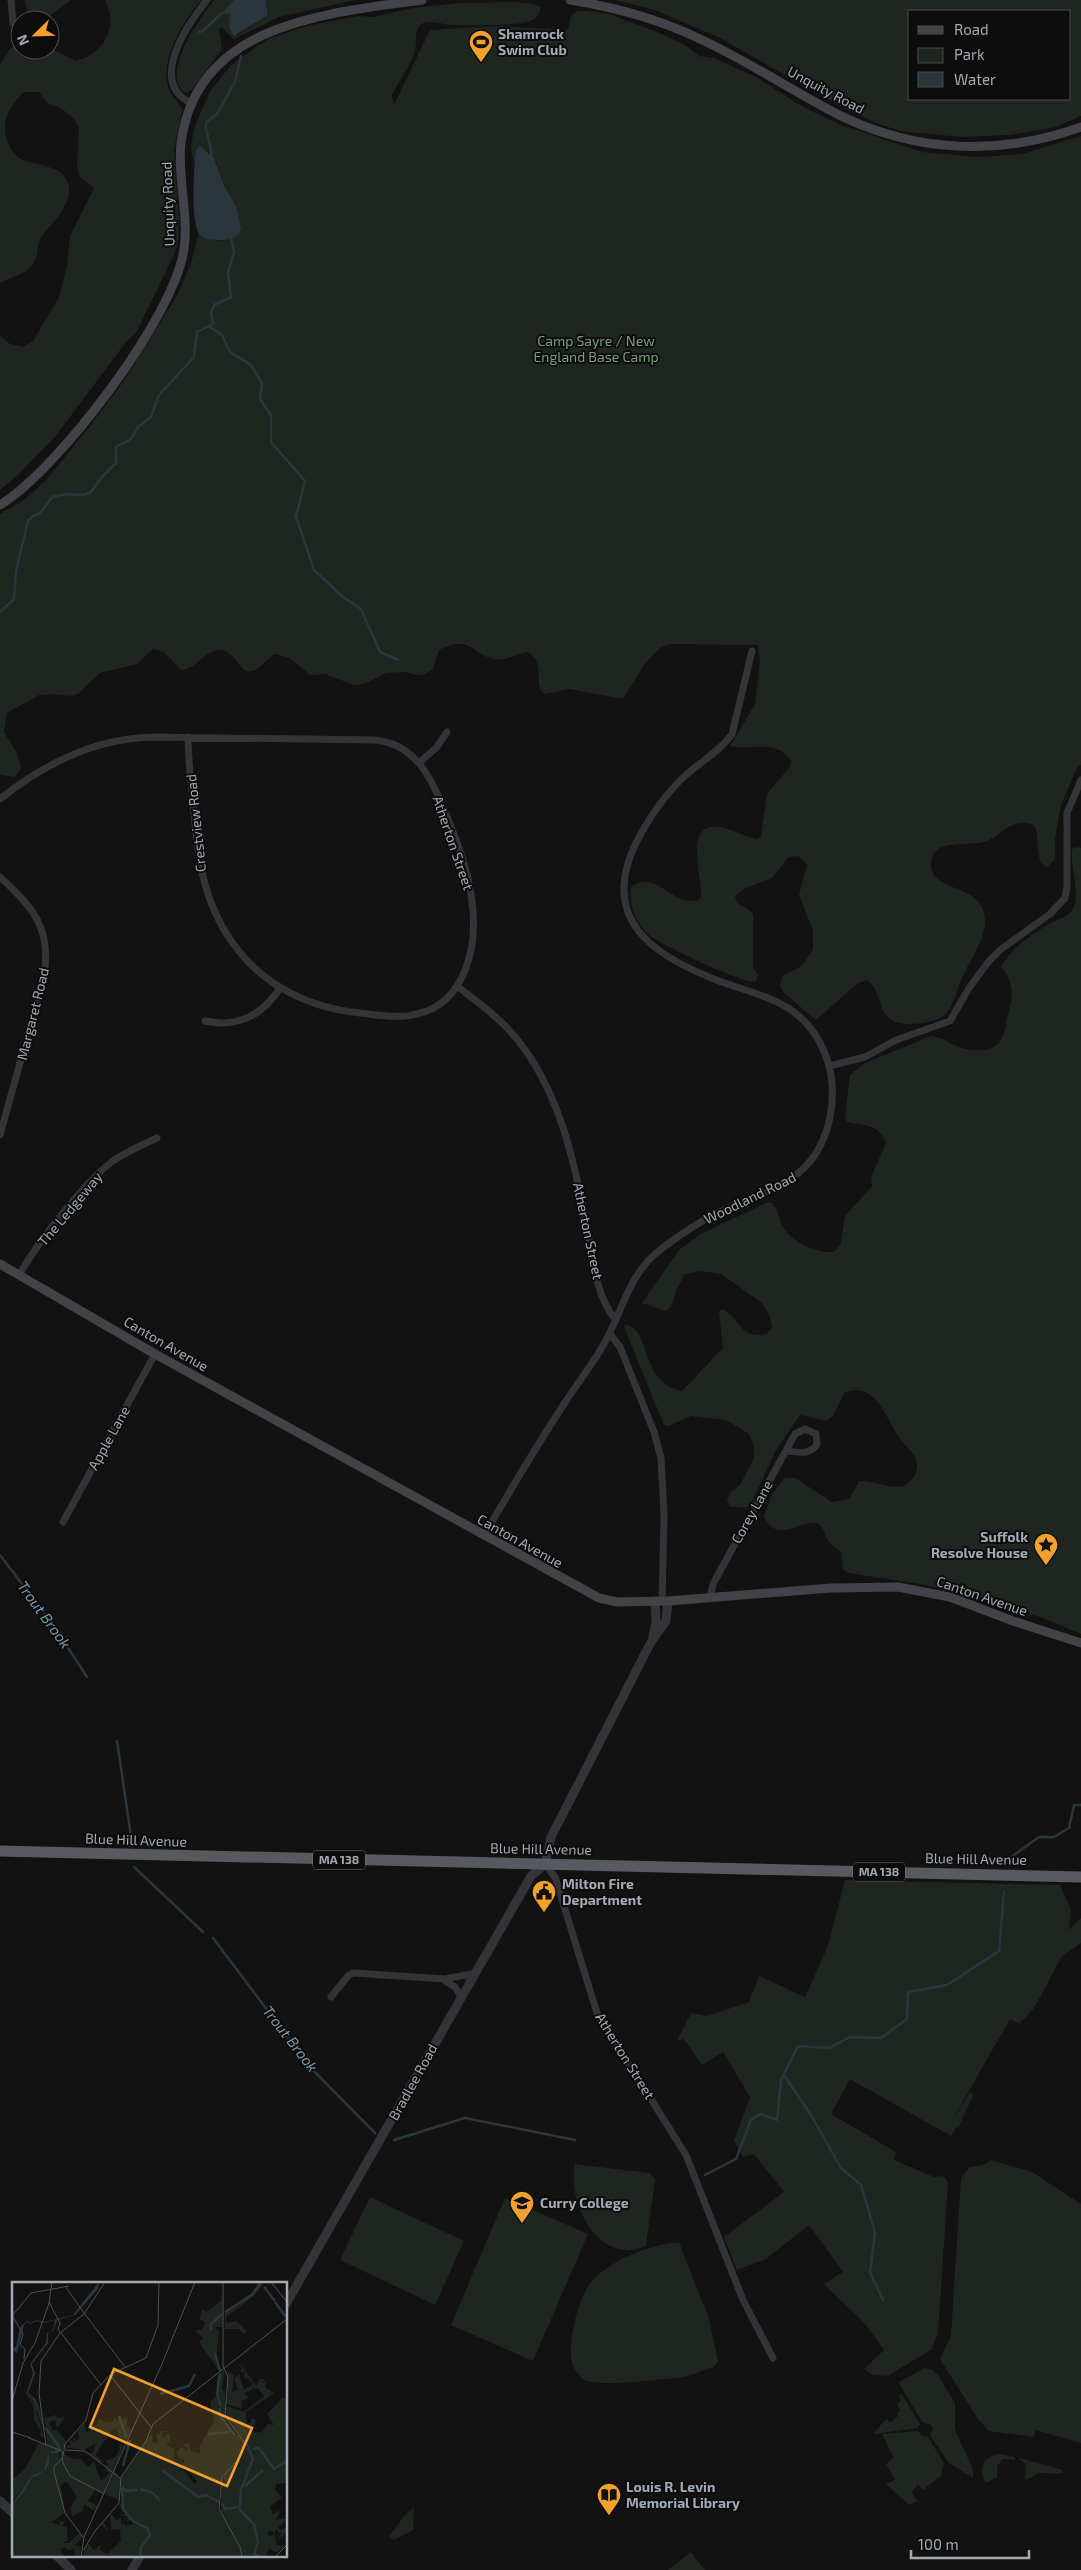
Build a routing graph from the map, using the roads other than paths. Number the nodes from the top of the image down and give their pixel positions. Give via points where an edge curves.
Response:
1 (207, 0) edge
2 (422, 0) edge
3 (570, 0) edge
4 (193, 104) junction
5 (1081, 128) edge
6 (0, 505) edge
7 (752, 651) dead end
8 (447, 732) dead end
9 (188, 738) junction
10 (419, 762) junction
11 (1081, 780) edge
12 (0, 799) edge
13 (0, 877) edge
14 (458, 987) junction
15 (280, 988) junction
16 (205, 1021) dead end
17 (829, 1066) junction
18 (0, 1135) edge
19 (157, 1138) dead end
20 (0, 1264) edge
21 (19, 1275) junction
22 (616, 1320) junction
23 (610, 1334) junction
24 (155, 1354) junction
25 (786, 1451) junction
26 (63, 1522) dead end
27 (484, 1536) junction
28 (710, 1598) junction
29 (662, 1601) junction
30 (1081, 1643) edge
31 (0, 1851) edge
32 (545, 1864) junction
33 (1081, 1877) edge
34 (476, 1973) junction
35 (438, 1979) junction
36 (331, 1997) dead end
37 (461, 1997) junction
38 (288, 2300) edge
39 (773, 2358) dead end
40 (0, 2501) edge
41 (12, 2512) edge
42 (59, 2558) edge
43 (139, 2558) edge
44 (72, 2570) edge
45 (132, 2570) edge

1 - 4 street via 184,37 171,72 175,91
2 - 4 main road, Unquity Road via 317,17 268,31 247,42 225,60
3 - 5 main road, Unquity Road via 630,13 681,31 728,52 840,115 903,138 948,146 989,147 1032,142
4 - 6 main road, Unquity Road via 181,148 184,244 172,286 131,356 74,435 38,476
7 - 17 street, Woodland Road via 732,734 677,784 653,814 629,862 623,881 624,900 635,927 652,946 708,977 773,1000 800,1016 816,1035
8 - 10 street via 437,747
9 - 10 street, Atherton Street via 380,740 404,748
9 - 12 street, Atherton Street via 132,738 94,746 46,767
9 - 15 street, Crestview Road via 197,851 208,895 233,944 252,966
10 - 14 street, Atherton Street via 446,815 471,892 472,940
11 - 17 street via 1067,813 1067,887 1061,902 988,961 950,1021 896,1040 865,1057
13 - 18 street, Margaret Road via 24,900 37,919 45,940 46,961
14 - 15 street, Crestview Road via 429,1011 396,1017 324,1008
14 - 22 street, Atherton Street via 507,1027 544,1080 575,1170 599,1285
15 - 16 street via 266,1006 251,1017 228,1024
17 - 22 street, Woodland Road via 832,1091 830,1117 822,1143 810,1163 790,1181 700,1222 658,1252 632,1279
19 - 21 street, The Ledgeway via 119,1157 98,1174
20 - 21 main road, Canton Avenue
21 - 24 main road, Canton Avenue
22 - 23 street, Woodland Road
23 - 27 street, Woodland Road
23 - 29 street via 620,1347 661,1458 664,1506
24 - 26 street, Apple Lane
24 - 27 main road, Canton Avenue
25 - 25 street, Corey Lane via 796,1432 810,1429 816,1434 815,1448 806,1453
25 - 28 street, Corey Lane via 713,1584
27 - 29 main road, Canton Avenue via 599,1598 617,1602
28 - 29 main road, Canton Avenue
28 - 30 main road, Canton Avenue via 814,1589 898,1587 950,1597
29 - 32 street via 666,1621 651,1642 551,1837
31 - 32 highway, Blue Hill Avenue / MA 138
32 - 33 highway, Blue Hill Avenue / MA 138
32 - 34 street, Bradlee Road via 531,1876
32 - 39 street, Atherton Street via 555,1878 598,2014 686,2155 743,2300
34 - 35 street
34 - 37 street, Bradlee Road
35 - 36 street via 353,1973
35 - 37 street via 452,1985
37 - 38 street, Bradlee Road
40 - 41 street
42 - 44 street
43 - 45 street

